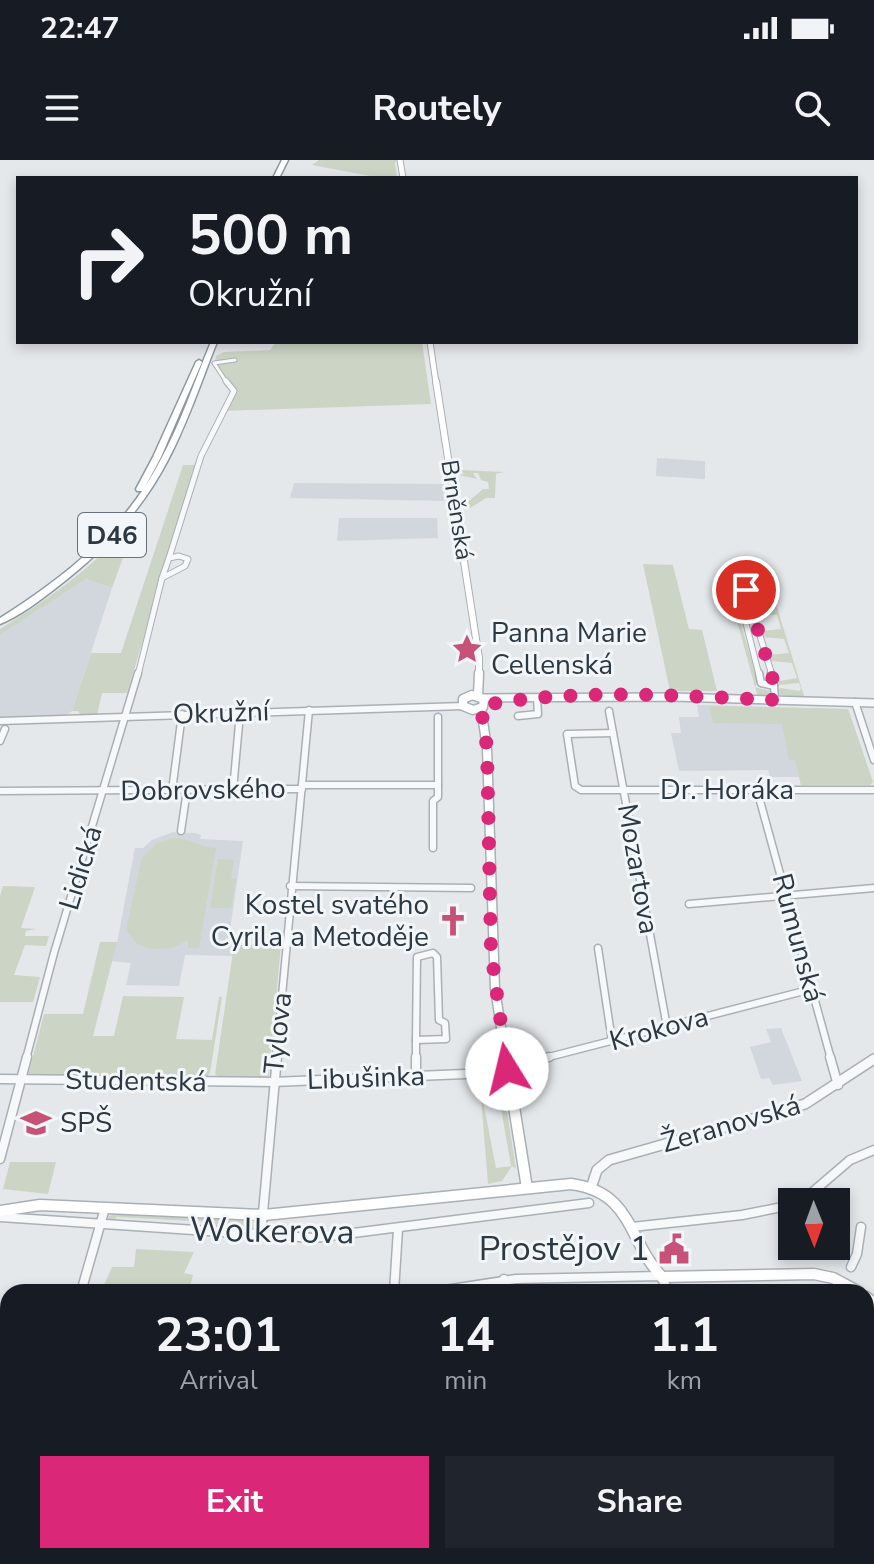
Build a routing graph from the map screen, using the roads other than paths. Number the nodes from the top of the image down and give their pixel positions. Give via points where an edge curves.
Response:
1 (206, 344) edge
2 (213, 344) edge
3 (430, 344) edge
4 (235, 360) dead end
5 (169, 558) junction
6 (162, 578) junction
7 (0, 615) edge
8 (0, 622) edge
9 (760, 636) junction
10 (748, 637) junction
11 (774, 686) junction
12 (537, 699) junction
13 (775, 700) junction
14 (855, 702) junction
15 (874, 703) edge
16 (466, 705) junction
17 (480, 705) junction
18 (309, 710) junction
19 (609, 711) dead end
20 (240, 713) junction
21 (182, 714) junction
22 (518, 716) dead end
23 (127, 717) junction
24 (438, 717) dead end
25 (0, 721) edge
26 (5, 729) dead end
27 (613, 733) junction
28 (0, 741) edge
29 (874, 760) edge
30 (438, 785) junction
31 (302, 787) junction
32 (187, 790) junction
33 (233, 790) junction
34 (624, 790) junction
35 (757, 790) junction
36 (874, 790) edge
37 (0, 791) edge
38 (172, 791) junction
39 (104, 792) junction
40 (181, 831) dead end
41 (433, 848) dead end
42 (290, 886) junction
43 (471, 888) dead end
44 (874, 888) edge
45 (787, 897) junction
46 (689, 904) dead end
47 (598, 948) dead end
48 (812, 989) junction
49 (667, 1027) junction
50 (416, 1040) junction
51 (612, 1041) junction
52 (874, 1059) edge
53 (507, 1069) junction
54 (416, 1077) junction
55 (0, 1079) edge
56 (21, 1079) junction
57 (273, 1082) junction
58 (838, 1085) junction
59 (874, 1150) edge
60 (0, 1159) edge
61 (592, 1185) junction
62 (527, 1188) junction
63 (819, 1188) edge
64 (589, 1203) dead end
65 (105, 1208) junction
66 (778, 1208) edge
67 (0, 1214) edge
68 (264, 1215) junction
69 (100, 1225) junction
70 (632, 1227) junction
71 (861, 1227) dead end
72 (398, 1229) junction
73 (261, 1235) junction
74 (848, 1275) junction
75 (660, 1276) junction
76 (504, 1279) junction
77 (83, 1284) edge
78 (395, 1284) edge
79 (460, 1284) edge
80 (504, 1284) edge
81 (665, 1284) edge
82 (854, 1284) edge
83 (700, 1564) edge
84 (733, 1564) edge

1 - 7 highway, D46 via 153,466 126,509 72,564
2 - 8 highway, D46 via 162,466 133,510 80,565
3 - 17 main road, Brněnská via 479,656
4 - 5 street via 214,363 234,391 201,456
5 - 6 street, Lidická
5 - 6 street, Lidická via 181,556 189,562
6 - 23 street, Lidická
9 - 10 street
9 - 10 street via 746,590 738,588
9 - 11 street
10 - 11 street via 762,684
11 - 13 street
12 - 13 street
12 - 17 street
12 - 22 street via 538,714
13 - 14 street
14 - 15 street
14 - 29 street
16 - 17 main road
16 - 17 main road
16 - 18 street, Okružní
17 - 53 main road, Brněnská via 487,761 491,950
18 - 20 street, Okružní
18 - 31 street, Tylova
19 - 27 street, Mozartova
20 - 21 street, Okružní
20 - 33 street
21 - 23 street, Okružní
21 - 38 street
23 - 25 street, Okružní
23 - 39 street, Lidická
24 - 30 street
26 - 28 street
27 - 34 street, Mozartova
27 - 34 street, Dr. Horáka via 567,734 575,786
30 - 31 street, Dobrovského
30 - 41 street
31 - 33 street, Dobrovského
31 - 42 street, Tylova
32 - 33 street, Dobrovského
32 - 38 street, Dobrovského
32 - 40 street
34 - 35 street, Dr. Horáka
34 - 49 street, Mozartova
35 - 36 street, Dr. Horáka
35 - 45 street, Rumunská
37 - 39 street, Dobrovského
38 - 39 street, Dobrovského
39 - 56 street, Lidická
42 - 43 street
42 - 57 street, Tylova via 288,961
44 - 45 street
45 - 46 street
45 - 48 street, Rumunská
47 - 51 street
48 - 49 street, Krokova
48 - 58 street, Rumunská
49 - 51 street, Krokova
50 - 50 street via 417,957 433,953 439,1020 445,1023 446,1039
50 - 54 street
51 - 53 street, Krokova
52 - 58 street, Žeranovská
53 - 54 street, Libušinka
53 - 62 main road, Brněnská
54 - 57 street, Libušinka
55 - 56 street, Studentská
56 - 57 street, Studentská
56 - 60 street, Lidická
57 - 68 street, Tylova
58 - 61 street, Žeranovská via 805,1104 609,1160 597,1170
59 - 63 street via 844,1162
61 - 62 main road, Wolkerova
61 - 70 main road via 612,1200
62 - 68 main road, Wolkerova
64 - 72 street, Wolkerova
65 - 67 main road, Wolkerova via 40,1205
65 - 68 main road, Wolkerova
65 - 69 street
66 - 70 street
67 - 69 street, Wolkerova
68 - 73 street, Tylova
69 - 73 street, Wolkerova
69 - 77 street
70 - 75 main road
71 - 74 street
72 - 73 street, Wolkerova via 314,1238
72 - 78 street
74 - 75 main road
74 - 82 main road
75 - 76 street
75 - 81 street
76 - 79 street
76 - 80 street
83 - 84 street

